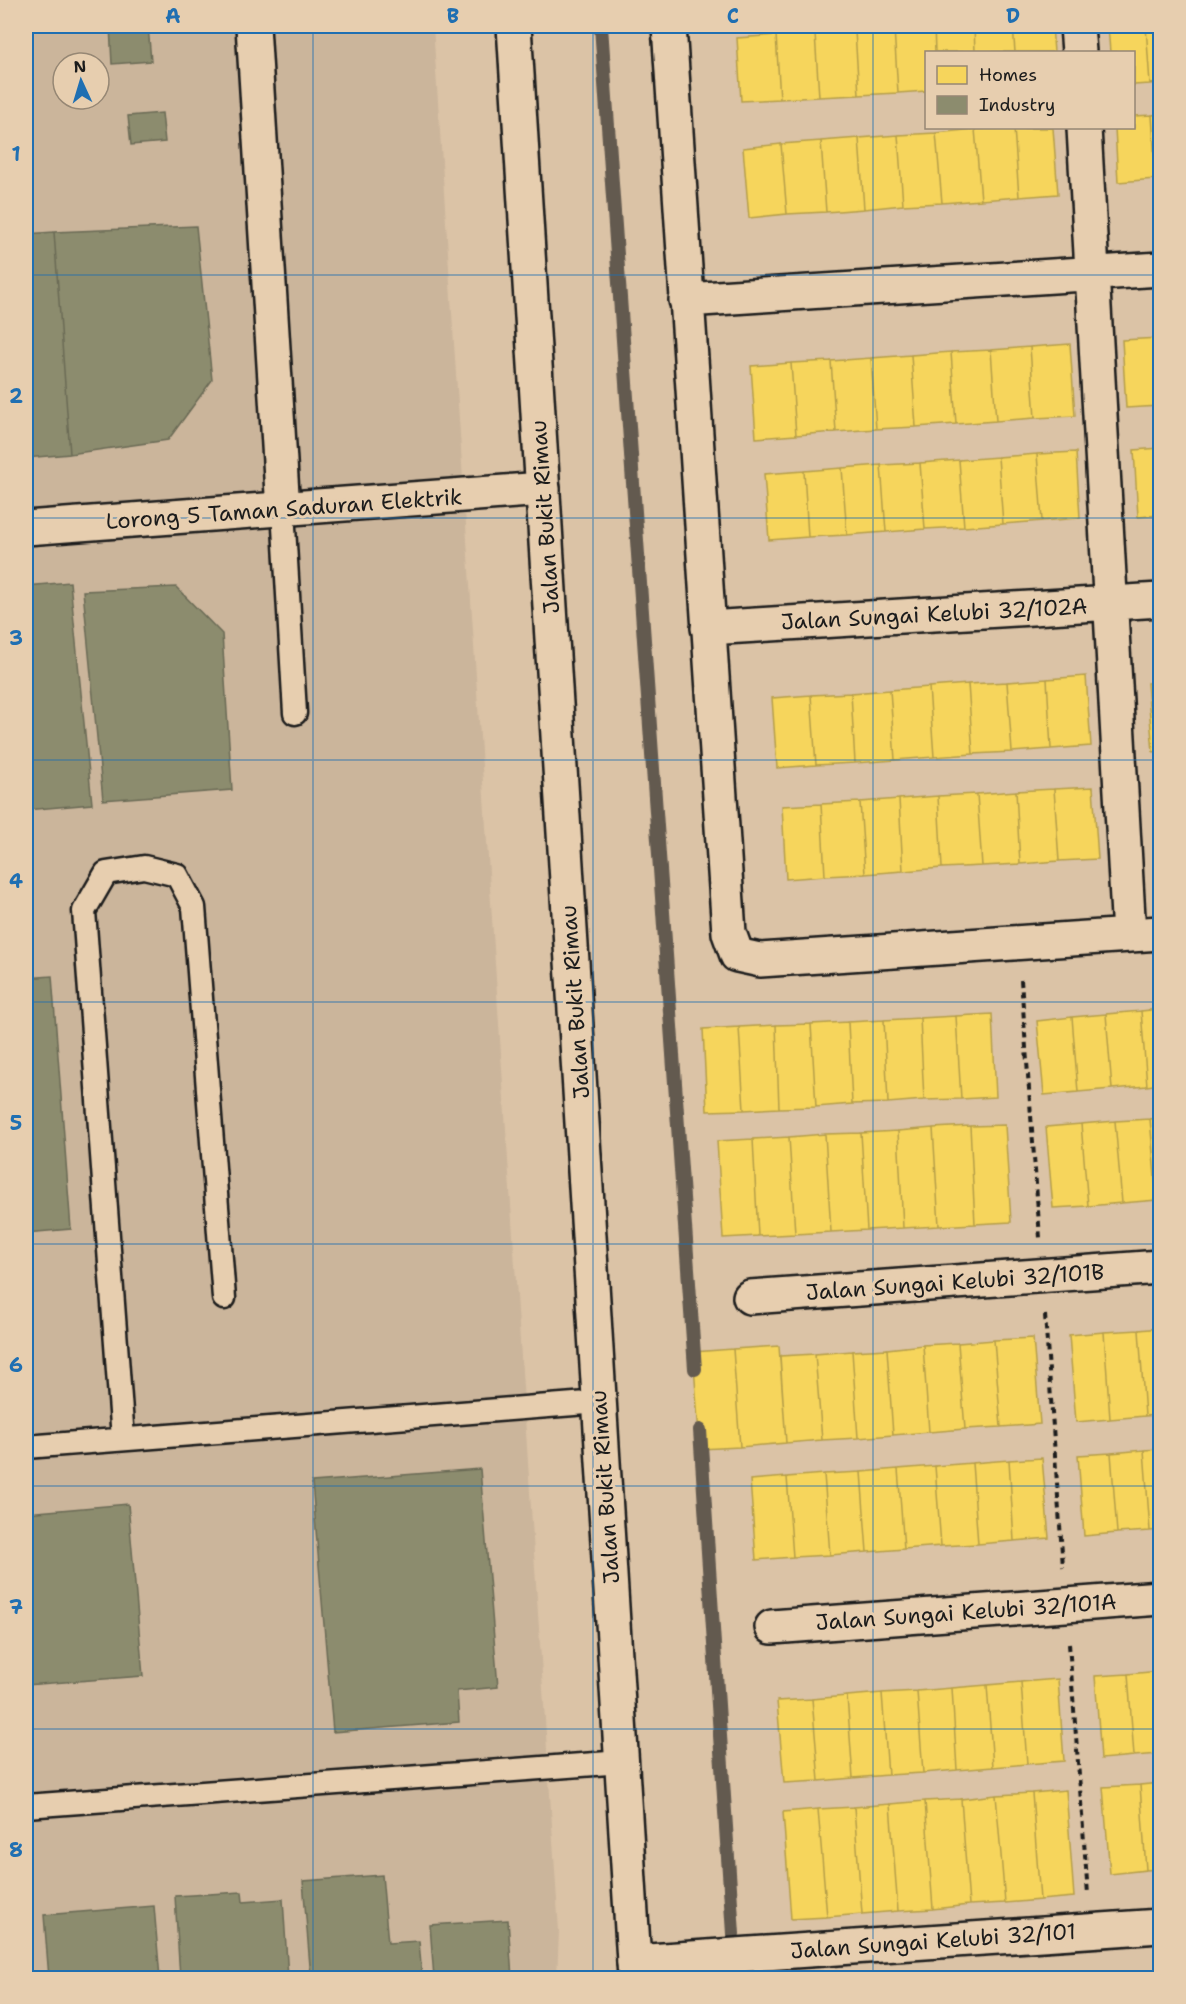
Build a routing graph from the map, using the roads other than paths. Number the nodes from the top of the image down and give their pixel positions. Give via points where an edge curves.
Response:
1 (253, 26) edge
2 (514, 26) edge
3 (669, 26) edge
4 (1077, 26) edge
5 (1079, 51) edge
6 (1084, 129) edge
7 (1161, 269) edge
8 (1094, 274) junction
9 (686, 300) junction
10 (543, 489) junction
11 (283, 510) junction
12 (26, 528) edge
13 (1161, 600) edge
14 (1111, 603) junction
15 (708, 628) junction
16 (295, 713) dead end
17 (1145, 934) edge
18 (1161, 1267) edge
19 (750, 1297) dead end
20 (224, 1298) dead end
21 (600, 1402) junction
22 (123, 1439) junction
23 (26, 1447) edge
24 (1161, 1598) edge
25 (772, 1627) dead end
26 (622, 1762) junction
27 (26, 1806) edge
28 (1161, 1926) edge
29 (634, 1970) edge

1 - 11 street
2 - 10 street, Jalan Bukit Rimau
3 - 9 street
4 - 5 street
6 - 8 street
7 - 8 street
8 - 9 street
8 - 14 street
9 - 15 street
10 - 11 street, Lorong 5 Taman Saduran Elektrik
10 - 21 street, Jalan Bukit Rimau
11 - 12 street, Lorong 5 Taman Saduran Elektrik
11 - 16 lane
13 - 14 street, Jalan Sungai Kelubi 32/102A
14 - 15 street, Jalan Sungai Kelubi 32/102A
14 - 17 street
15 - 17 street via 729,933 737,955 760,960
18 - 19 street, Jalan Sungai Kelubi 32/101B
20 - 22 lane via 194,907 177,875 144,867 106,873 84,911
21 - 22 lane
21 - 26 street, Jalan Bukit Rimau
22 - 23 lane
24 - 25 street, Jalan Sungai Kelubi 32/101A
26 - 27 lane
26 - 29 street, Jalan Bukit Rimau
28 - 29 street, Jalan Sungai Kelubi 32/101

